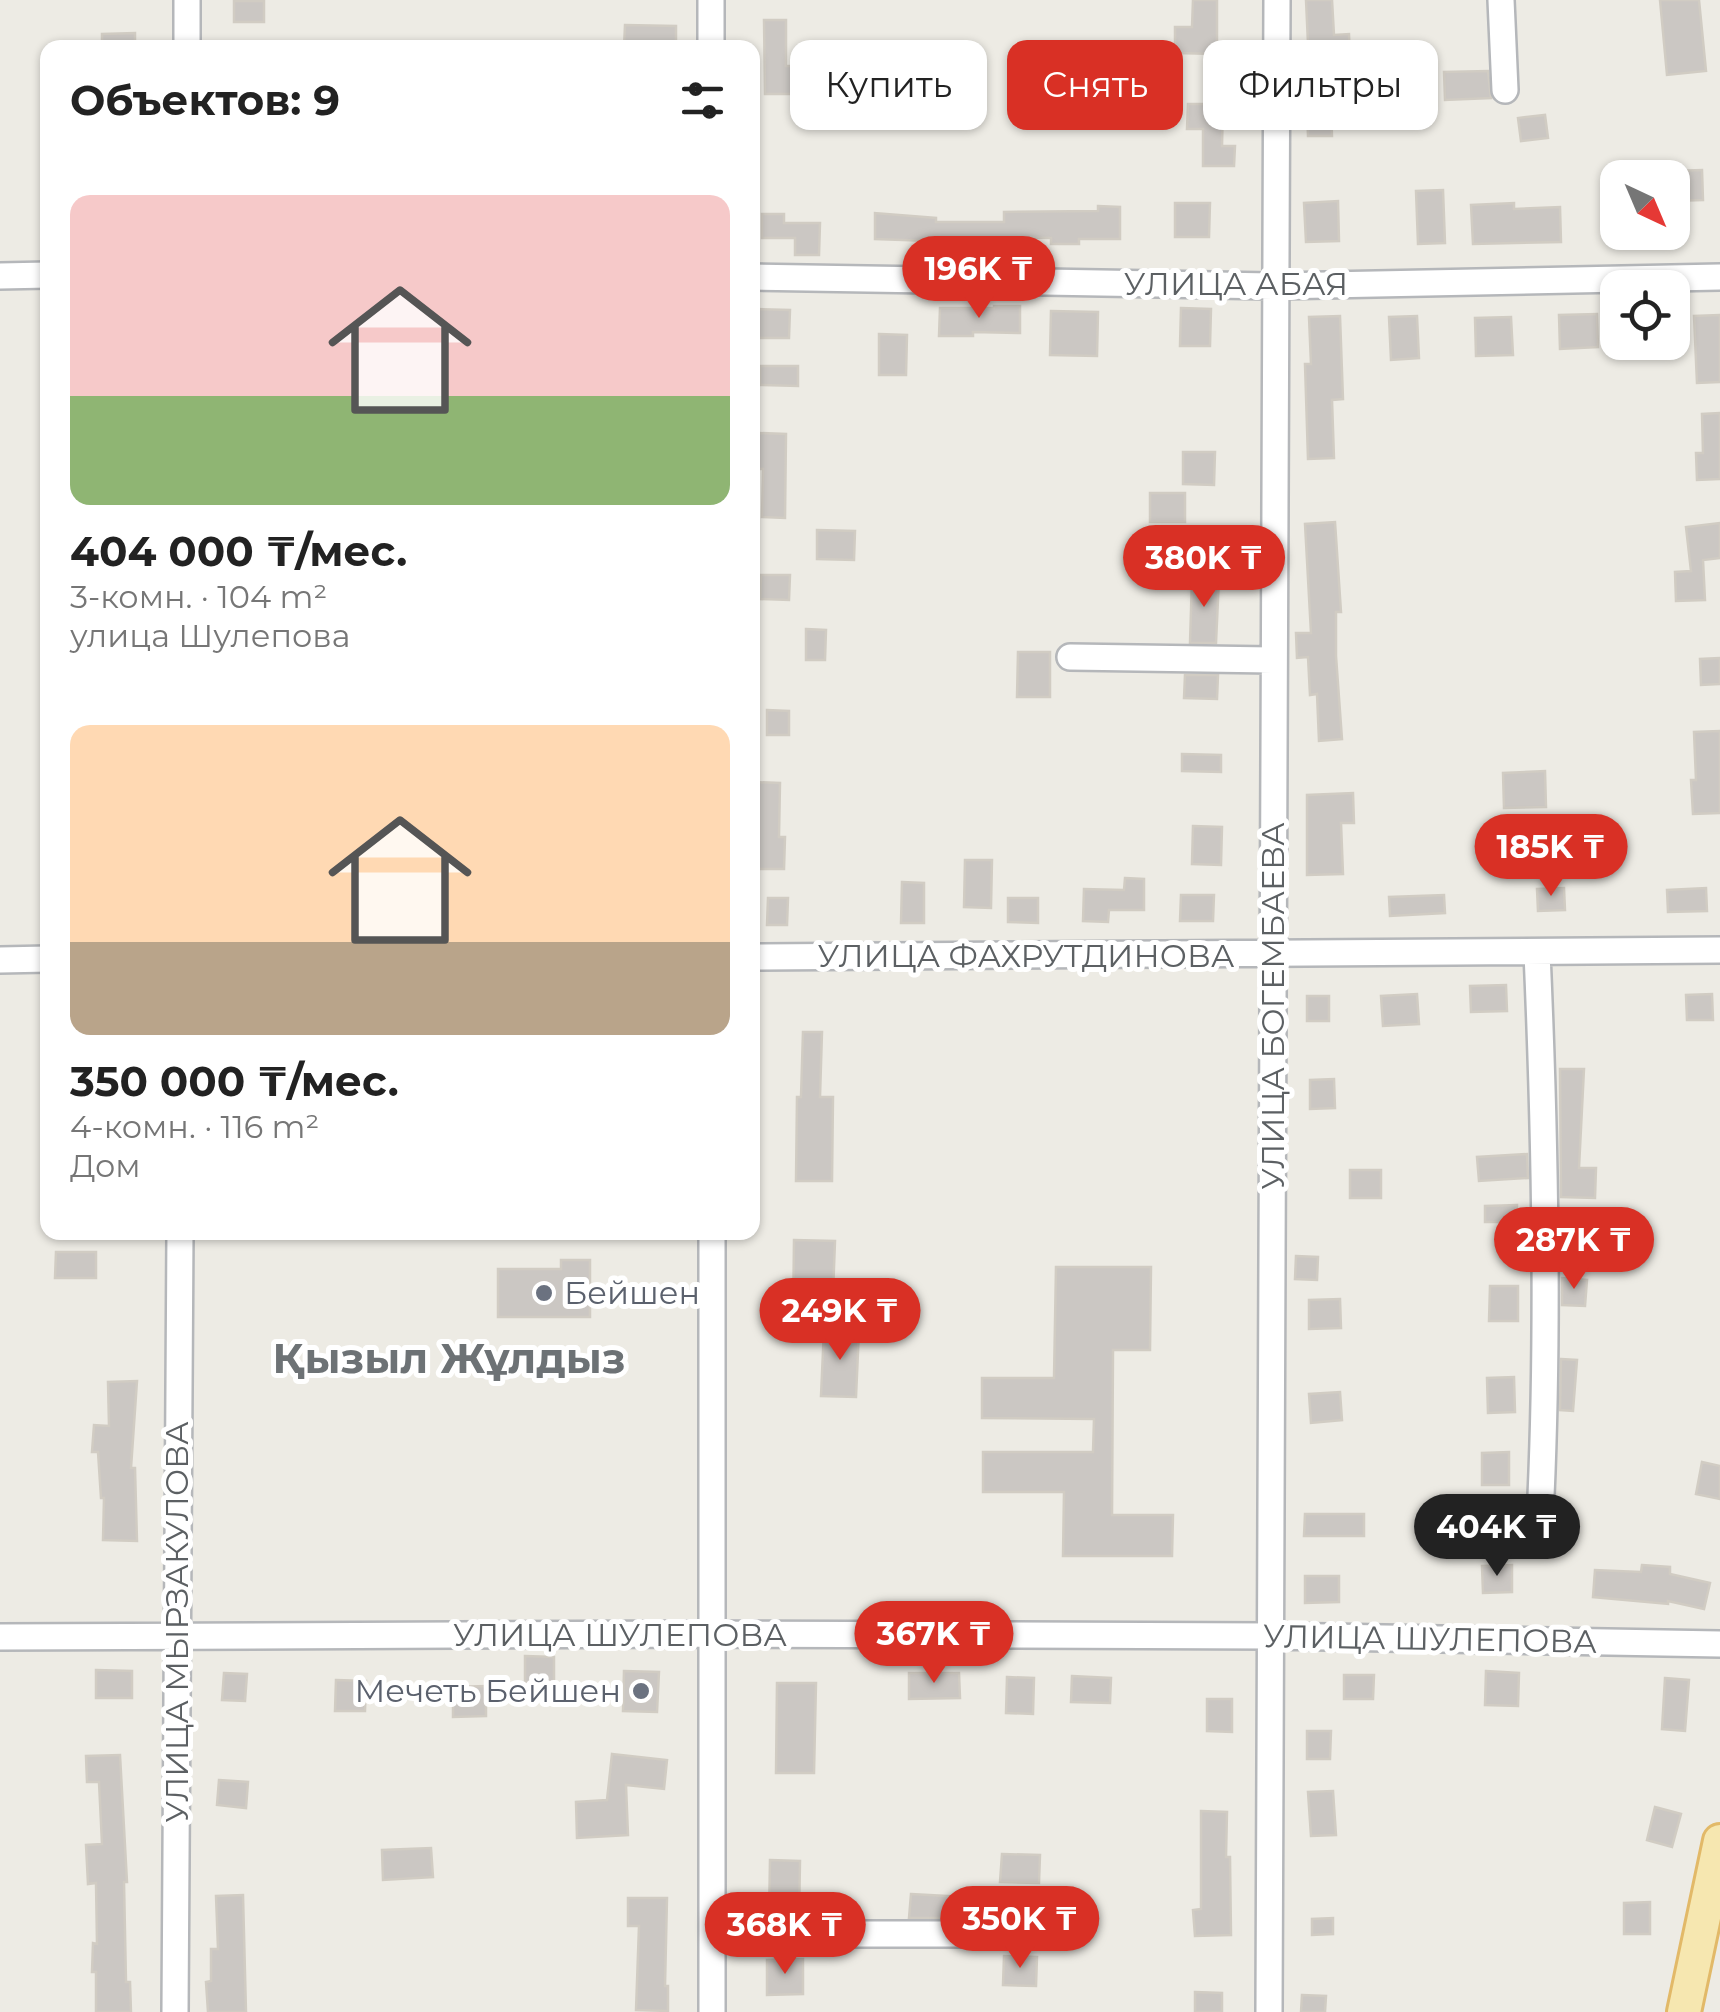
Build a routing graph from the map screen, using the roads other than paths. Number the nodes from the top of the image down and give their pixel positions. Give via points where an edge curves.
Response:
1 (187, 0) edge
2 (711, 0) edge
3 (1277, 0) edge
4 (1501, 0) edge
5 (187, 40) edge
6 (711, 40) edge
7 (1505, 90) dead end
8 (40, 275) edge
9 (0, 276) edge
10 (760, 277) edge
11 (1720, 277) edge
12 (1276, 286) junction
13 (1070, 658) dead end
14 (1274, 660) junction
15 (1720, 950) edge
16 (1537, 953) junction
17 (1273, 956) junction
18 (760, 957) edge
19 (40, 959) edge
20 (0, 960) edge
21 (180, 1240) edge
22 (712, 1240) edge
23 (1541, 1496) dead end
24 (712, 1634) junction
25 (1271, 1636) junction
26 (0, 1637) edge
27 (177, 1637) junction
28 (1720, 1644) edge
29 (1720, 1841) edge
30 (712, 1934) junction
31 (978, 1934) dead end
32 (175, 2012) edge
33 (712, 2012) edge
34 (1269, 2012) edge
35 (1684, 2012) edge

1 - 5 street
2 - 6 street
3 - 12 street, УЛИЦА БОГЕМБАЕВА
4 - 7 street
8 - 9 street
10 - 12 street, УЛИЦА АБАЯ
11 - 12 street, УЛИЦА АБАЯ
12 - 14 street, УЛИЦА БОГЕМБАЕВА
13 - 14 street
14 - 17 street, УЛИЦА БОГЕМБАЕВА
15 - 16 street, УЛИЦА ФАХРУТДИНОВА
16 - 17 street, УЛИЦА ФАХРУТДИНОВА
16 - 23 street via 1546,1173
17 - 18 street, УЛИЦА ФАХРУТДИНОВА
17 - 25 street, УЛИЦА БОГЕМБАЕВА
19 - 20 street
21 - 27 street, УЛИЦА МЫРЗАКУЛОВА
22 - 24 street
24 - 25 street, УЛИЦА ШУЛЕПОВА
24 - 27 street, УЛИЦА ШУЛЕПОВА
24 - 30 street
25 - 28 street, УЛИЦА ШУЛЕПОВА
25 - 34 street, УЛИЦА БОГЕМБАЕВА
26 - 27 street, УЛИЦА ШУЛЕПОВА
27 - 32 street, УЛИЦА МЫРЗАКУЛОВА
29 - 35 main road
30 - 31 street
30 - 33 street

